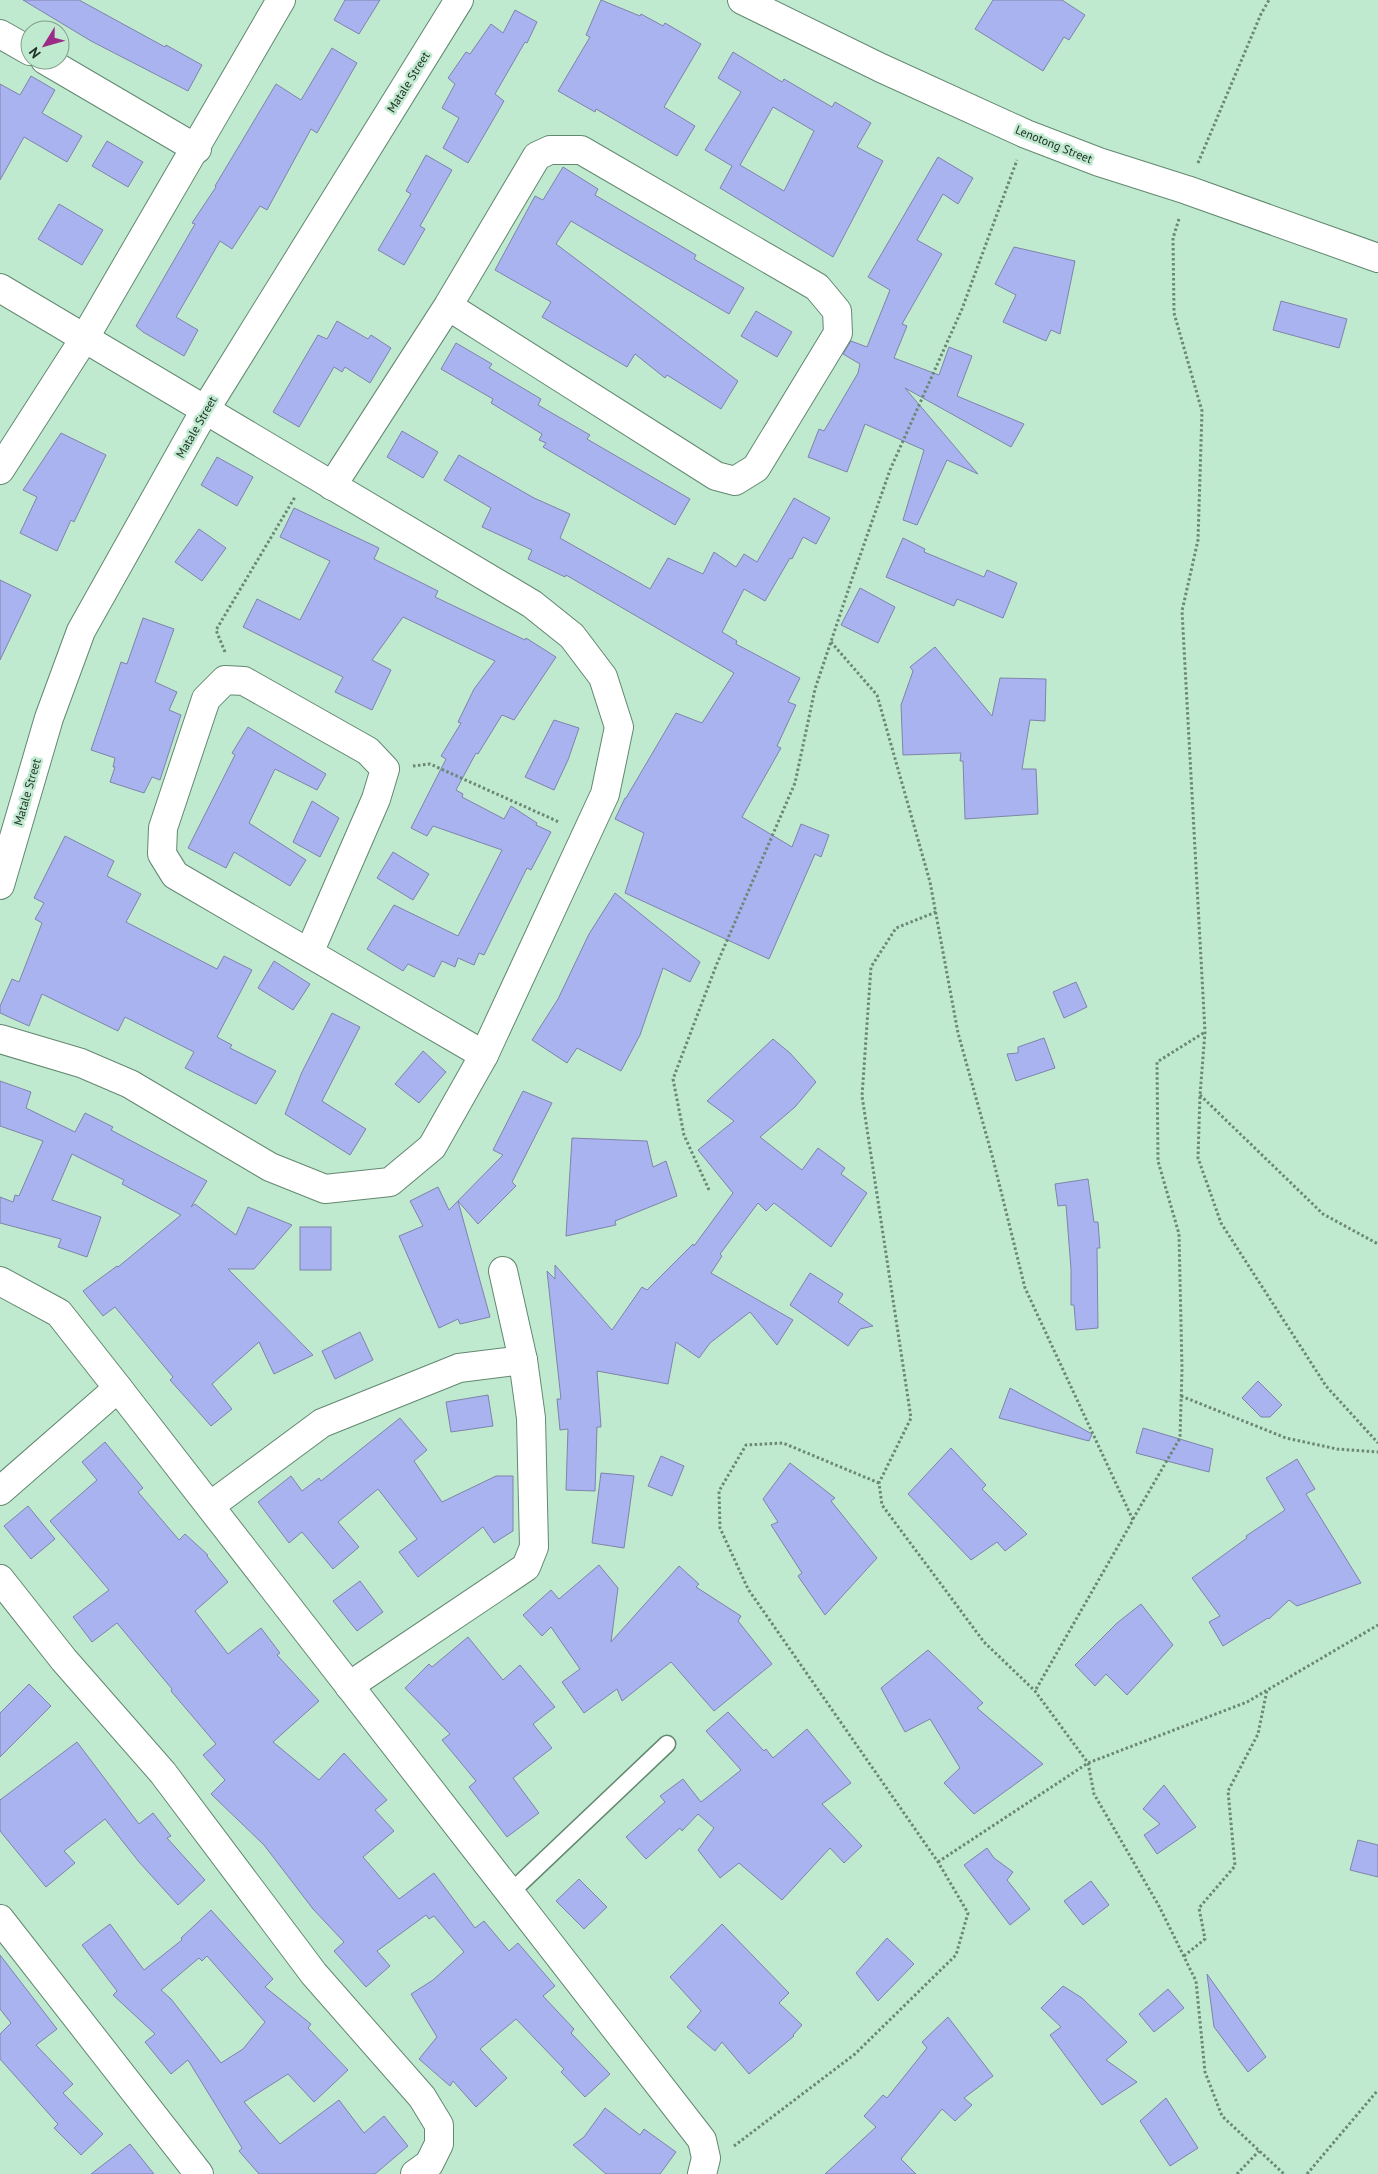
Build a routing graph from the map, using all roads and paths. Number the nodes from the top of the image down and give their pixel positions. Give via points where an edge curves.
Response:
1 (281, 0) edge
2 (459, 0) edge
3 (742, 0) edge
4 (1269, 0) edge
5 (0, 34) edge
6 (20, 45) edge
7 (62, 70) edge
8 (1026, 134) junction
9 (197, 148) junction
10 (1187, 190) junction
11 (1378, 258) edge
12 (0, 288) edge
13 (448, 306) junction
14 (84, 339) junction
15 (205, 410) junction
16 (0, 470) edge
17 (310, 472) junction
18 (332, 486) junction
19 (831, 642) junction
20 (225, 680) junction
21 (385, 769) junction
22 (586, 834) junction
23 (0, 884) edge
24 (936, 912) junction
25 (309, 953) junction
26 (1205, 1032) junction
27 (0, 1039) edge
28 (484, 1055) junction
29 (1200, 1095) junction
30 (709, 1190) dead end
31 (1378, 1244) edge
32 (503, 1271) dead end
33 (0, 1281) edge
34 (523, 1360) junction
35 (118, 1388) junction
36 (1181, 1396) junction
37 (1378, 1443) edge
38 (1378, 1452) edge
39 (879, 1483) junction
40 (0, 1491) edge
41 (210, 1506) junction
42 (1133, 1520) junction
43 (0, 1579) edge
44 (1378, 1625) edge
45 (349, 1686) junction
46 (1268, 1690) junction
47 (1035, 1692) junction
48 (667, 1744) dead end
49 (1088, 1764) junction
50 (938, 1862) junction
51 (510, 1893) junction
52 (0, 1920) edge
53 (1184, 1956) junction
54 (1378, 2090) edge
55 (1259, 2151) junction
56 (704, 2166) edge
57 (199, 2174) edge
58 (415, 2174) edge
59 (1237, 2174) edge
60 (1284, 2174) edge
61 (1307, 2174) edge

1 - 9 street
2 - 15 street, Matale Street
3 - 8 street, Lenotong Street via 880,68
4 - 10 path via 1260,14
5 - 6 street
7 - 9 street
8 - 10 street, Lenotong Street
8 - 19 path via 962,309 890,470
9 - 14 street
10 - 11 street, Lenotong Street
10 - 26 path via 1173,238 1174,313 1202,411 1198,540 1182,611
12 - 14 street
13 - 13 street via 537,156 550,150 581,150 817,286 837,310 838,333 756,468 735,481 716,476
13 - 18 street
14 - 15 street
14 - 16 street
15 - 17 street
15 - 23 street, Matale Street via 81,631 49,718
17 - 18 street
17 - 20 path via 216,630 225,651
18 - 22 street via 532,604 572,636 603,677 619,727 605,794
19 - 24 path via 876,695
19 - 30 path via 815,689 795,783 716,966 673,1078 684,1135
20 - 21 street via 244,681 368,751
20 - 25 street via 206,699 163,828 162,854 175,875
21 - 22 path via 430,764
21 - 25 street via 376,799
22 - 28 street
24 - 39 path via 896,928 871,967 862,1096 911,1418
24 - 42 path via 958,1034 1025,1288
25 - 28 street
26 - 29 path
26 - 36 path via 1157,1062 1158,1161 1179,1234
27 - 28 street via 81,1064 130,1084 270,1167 325,1189 390,1182 425,1153 432,1147
29 - 31 path via 1323,1214
29 - 37 path via 1198,1158 1221,1223 1326,1386
32 - 34 street
33 - 35 street via 58,1313
34 - 41 street via 459,1368 322,1423
34 - 45 street via 531,1418 534,1547 526,1567
35 - 40 street
35 - 41 street
36 - 38 path via 1286,1438 1337,1449
36 - 42 path via 1180,1438
39 - 47 path via 882,1505 978,1635
39 - 50 path via 783,1443 746,1445 719,1490 720,1528 748,1589
41 - 45 street
42 - 47 path
43 - 58 street via 64,1660 162,1773 314,1974 422,2097 439,2125 439,2144 428,2164
44 - 46 path
45 - 51 street
46 - 49 path via 1247,1702
46 - 53 path via 1258,1734 1228,1791 1234,1866 1199,1908 1205,1939
47 - 49 path
48 - 51 lane
49 - 50 path
49 - 53 path via 1094,1794
50 - 56 path via 968,1913 956,1955 856,2054 736,2146
51 - 56 street via 702,2140
52 - 57 street
53 - 55 path via 1196,1981 1205,2072 1222,2116
54 - 61 path
55 - 59 path
55 - 60 path

